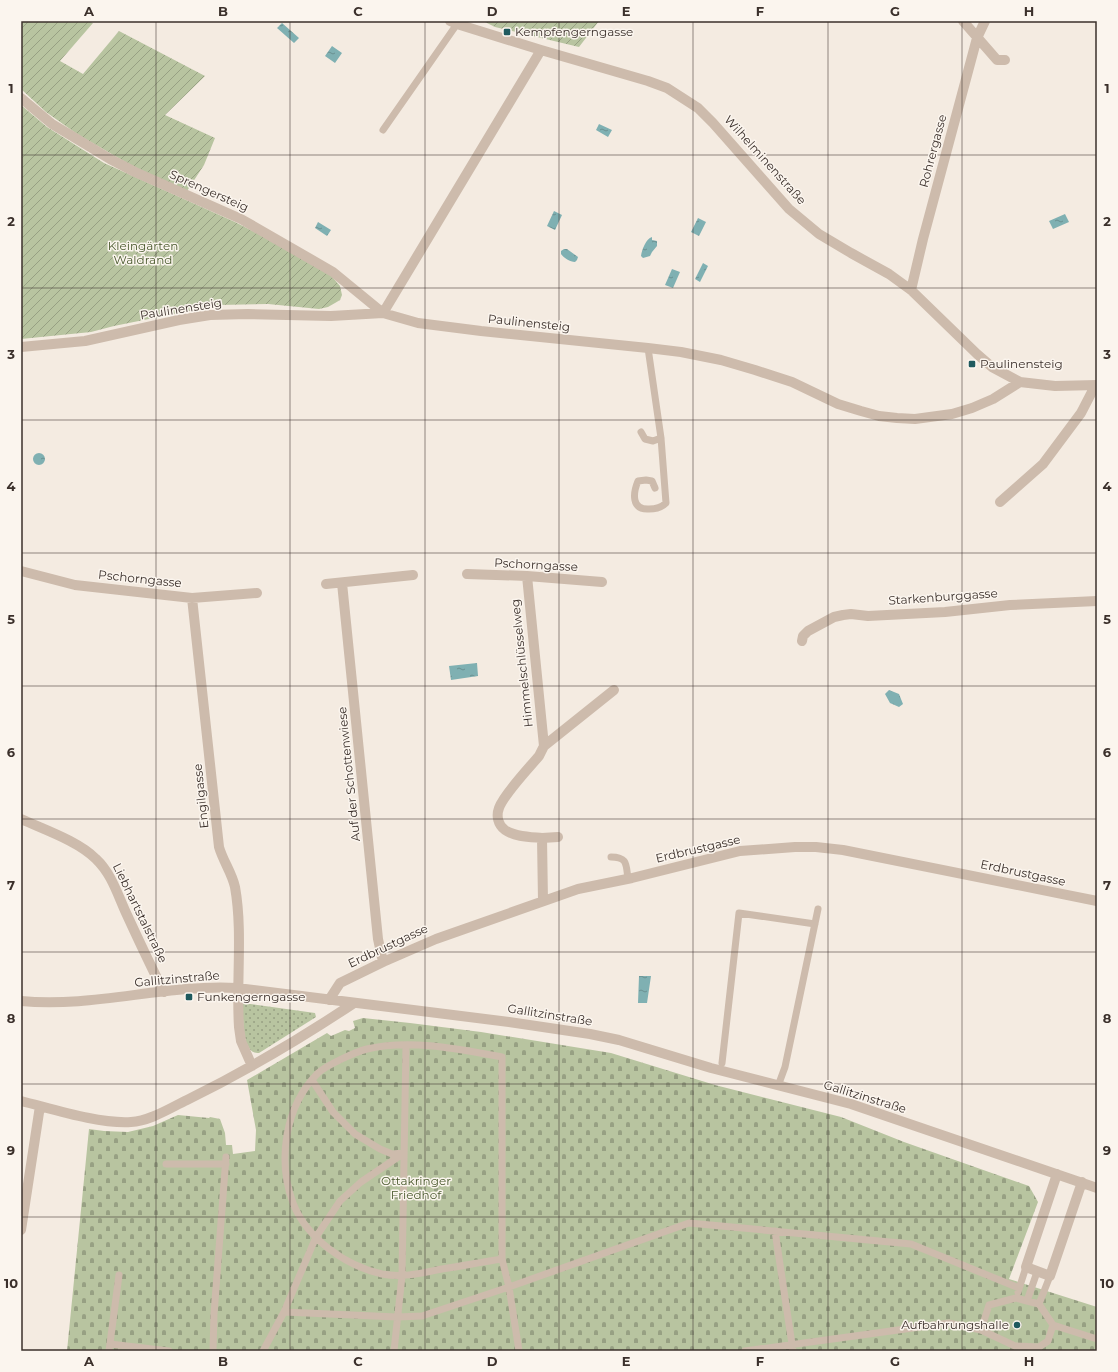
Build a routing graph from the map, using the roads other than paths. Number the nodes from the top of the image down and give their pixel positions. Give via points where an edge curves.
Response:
1 (963, 21) edge
2 (985, 21) edge
3 (460, 23) edge
4 (977, 38) junction
5 (541, 50) junction
6 (1005, 60) dead end
7 (21, 98) edge
8 (383, 130) dead end
9 (911, 290) junction
10 (383, 313) junction
11 (21, 347) edge
12 (648, 348) junction
13 (1020, 382) junction
14 (1096, 386) edge
15 (641, 432) dead end
16 (661, 438) junction
17 (656, 488) dead end
18 (1000, 502) dead end
19 (21, 571) edge
20 (467, 574) dead end
21 (413, 575) dead end
22 (526, 576) junction
23 (602, 582) dead end
24 (342, 583) junction
25 (326, 584) dead end
26 (257, 593) dead end
27 (192, 598) junction
28 (1097, 601) edge
29 (802, 641) dead end
30 (614, 690) dead end
31 (544, 746) junction
32 (21, 819) edge
33 (558, 837) dead end
34 (542, 838) junction
35 (611, 857) dead end
36 (628, 879) junction
37 (543, 901) junction
38 (1097, 901) edge
39 (818, 909) dead end
40 (815, 924) junction
41 (383, 962) junction
42 (238, 988) junction
43 (164, 992) junction
44 (329, 1000) junction
45 (21, 1001) edge
46 (354, 1003) junction
47 (406, 1045) junction
48 (722, 1064) dead end
49 (252, 1066) junction
50 (312, 1080) junction
51 (778, 1086) junction
52 (21, 1101) edge
53 (40, 1106) junction
54 (404, 1153) junction
55 (166, 1164) dead end
56 (1057, 1174) junction
57 (1082, 1182) junction
58 (1097, 1188) edge
59 (21, 1230) edge
60 (775, 1231) junction
61 (316, 1237) junction
62 (502, 1259) junction
63 (1026, 1267) junction
64 (1037, 1272) junction
65 (119, 1275) dead end
66 (402, 1276) junction
67 (1050, 1276) junction
68 (1020, 1285) junction
69 (509, 1287) junction
70 (1016, 1298) junction
71 (1027, 1301) junction
72 (1039, 1304) junction
73 (284, 1312) junction
74 (398, 1317) junction
75 (1052, 1325) junction
76 (981, 1330) junction
77 (1097, 1339) edge
78 (110, 1348) edge
79 (792, 1348) edge
80 (1015, 1349) edge
81 (169, 1351) edge
82 (213, 1351) edge
83 (263, 1351) edge
84 (394, 1351) edge
85 (520, 1351) edge
86 (745, 1351) edge

1 - 4 street
2 - 4 street, Rohrergasse
3 - 5 street, Wilhelminenstraße
3 - 8 lane
4 - 6 street via 997,60
4 - 9 street, Rohrergasse
5 - 9 street, Wilhelminenstraße via 667,88 698,108 789,209 819,234 889,274
5 - 10 street
7 - 10 street, Sprengersteig via 52,124 110,160 241,219 333,272
9 - 13 street, Wilhelminenstraße via 992,367
10 - 11 street, Paulinensteig via 331,316 210,315 85,340
10 - 12 street, Paulinensteig via 418,323 481,332
12 - 13 street, Paulinensteig via 728,362 792,382 838,404 879,416 896,418 952,414 993,399
12 - 16 lane
13 - 14 street, Wilhelminenstraße via 1055,386
14 - 18 street via 1081,413 1043,464
15 - 16 lane via 646,439 653,441
16 - 17 lane via 666,503 661,508 638,507 634,491 638,481 652,481
19 - 27 street, Pschorngasse via 75,585
20 - 22 street, Pschorngasse
21 - 24 street
22 - 23 street, Pschorngasse
22 - 31 street, Himmelschlüsselweg
24 - 25 street
24 - 41 street, Auf der Schottenwiese via 378,939
26 - 27 street, Pschorngasse
27 - 42 street, Engilgasse via 219,847 233,878 236,894
28 - 29 street, Starkenburggasse via 868,616 843,614 808,631
30 - 31 street
31 - 34 street via 539,756 504,799 499,807 498,818 506,831
32 - 43 street, Liebhartstalstraße via 89,852 103,866
33 - 34 street
34 - 37 street
35 - 36 lane via 624,860
36 - 37 street, Erdbrustgasse via 578,889
36 - 38 street, Erdbrustgasse via 740,851 816,847 879,856
37 - 41 street, Erdbrustgasse via 436,938
39 - 40 lane
40 - 48 lane via 739,913
40 - 51 lane via 785,1067
41 - 44 street, Erdbrustgasse via 340,983
42 - 43 street, Gallitzinstraße via 217,987
42 - 44 street, Gallitzinstraße
42 - 49 street, Engilgasse via 240,1033
43 - 45 street, Gallitzinstraße via 83,1001
44 - 46 street, Gallitzinstraße
46 - 49 street
46 - 51 street, Gallitzinstraße via 590,1034
47 - 50 lane via 365,1049 326,1068
47 - 54 lane
47 - 62 lane via 502,1056
49 - 53 street via 171,1108 133,1122 94,1119
50 - 54 lane via 333,1112 355,1134 392,1154
50 - 61 lane via 299,1100 289,1124 284,1163 293,1203
51 - 56 street, Gallitzinstraße via 850,1104
52 - 53 street
53 - 59 street
54 - 61 lane via 340,1201
54 - 66 lane
55 - 82 lane via 226,1161
56 - 57 street, Gallitzinstraße
56 - 63 street
57 - 58 street, Gallitzinstraße
57 - 67 street
60 - 68 lane via 911,1244
60 - 69 lane via 689,1223
60 - 79 lane
61 - 66 lane via 350,1263 367,1270
61 - 73 lane
62 - 66 lane
62 - 69 lane
63 - 64 street
63 - 68 lane
64 - 67 street
64 - 71 lane
65 - 78 lane
66 - 74 lane
67 - 72 lane
68 - 70 lane
69 - 74 lane via 422,1316
69 - 85 lane
70 - 71 lane
70 - 76 lane via 989,1305
71 - 72 lane
72 - 75 lane
73 - 74 lane
73 - 83 lane
74 - 84 lane
75 - 77 lane
75 - 80 lane via 1048,1341 1039,1347
76 - 79 lane via 949,1323
76 - 80 lane
78 - 81 lane
79 - 86 lane

